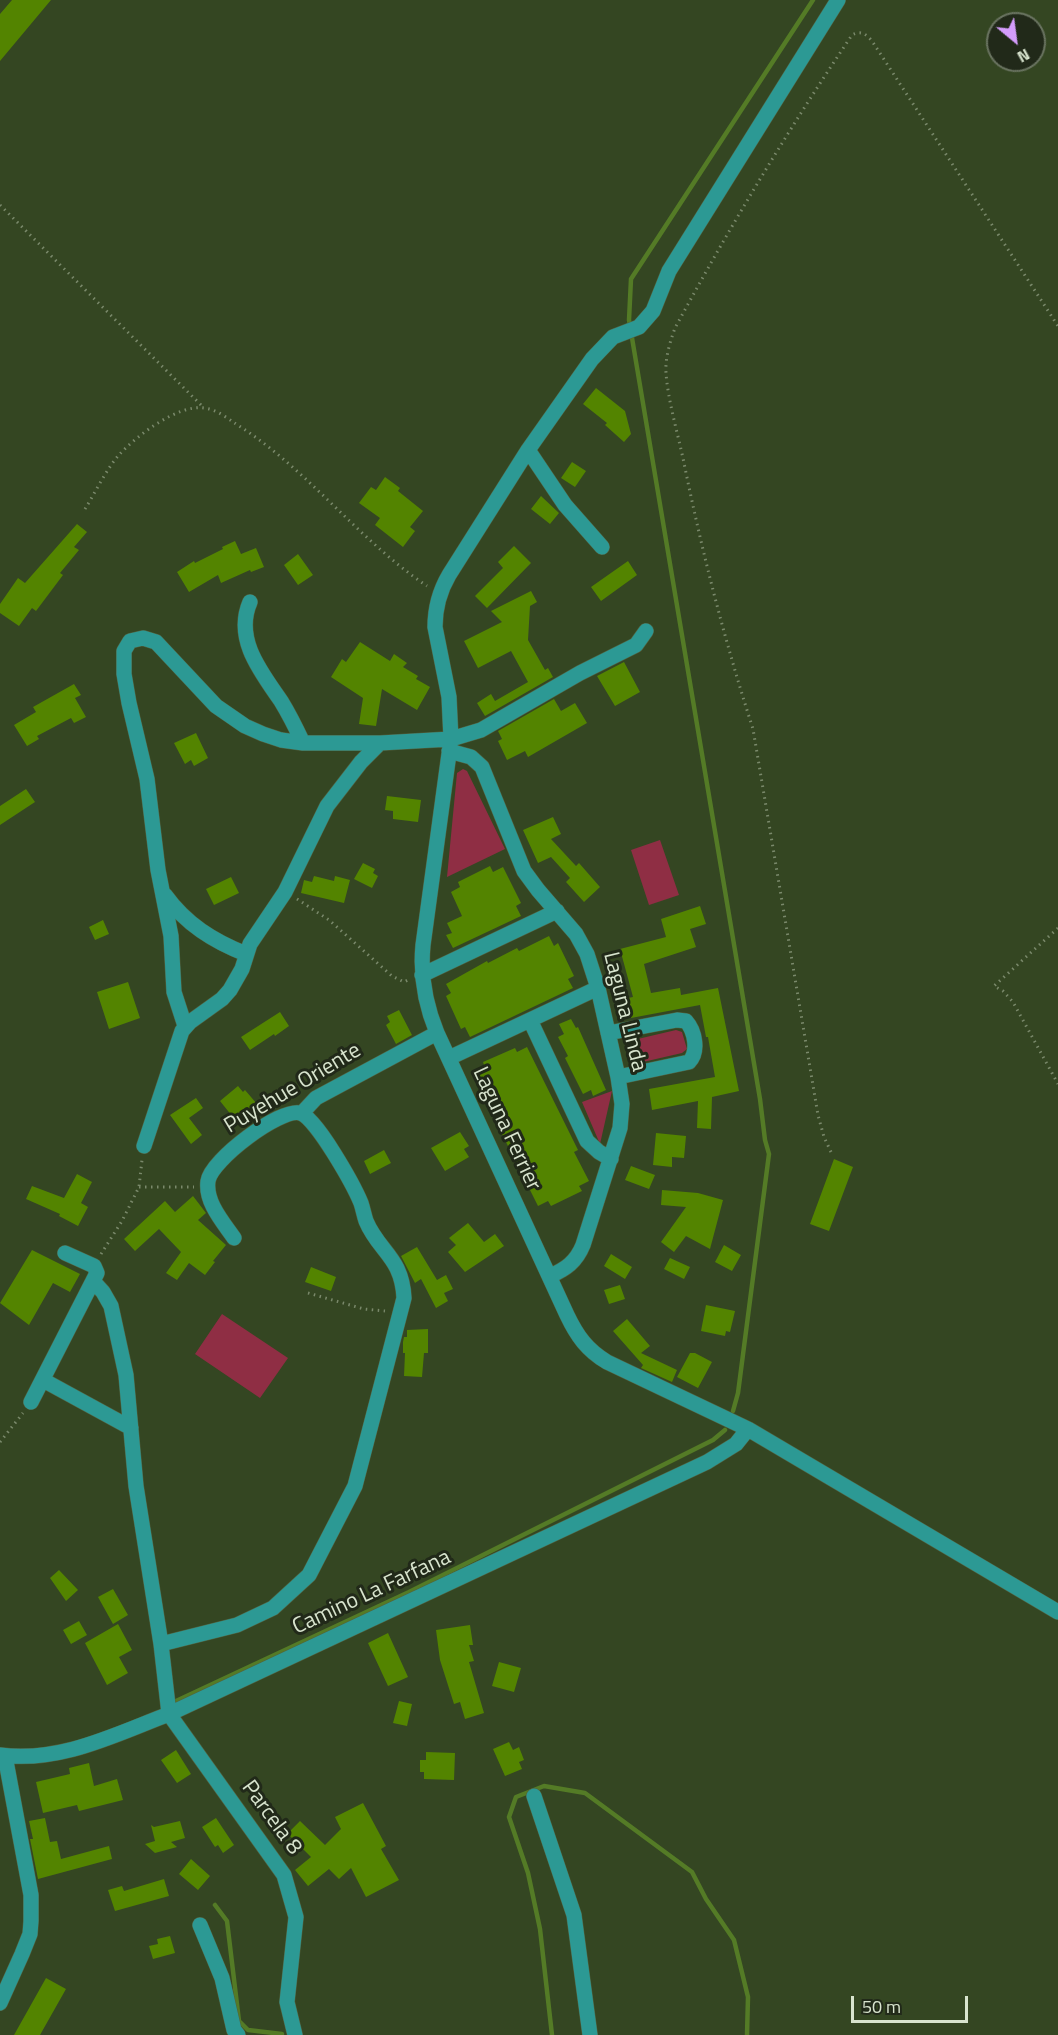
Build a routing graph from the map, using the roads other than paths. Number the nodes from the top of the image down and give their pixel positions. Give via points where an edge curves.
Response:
1 (837, 0) edge
2 (528, 450) junction
3 (602, 547) dead end
4 (250, 602) dead end
5 (646, 631) dead end
6 (303, 743) junction
7 (380, 743) junction
8 (450, 745) junction
9 (164, 892) junction
10 (557, 911) junction
11 (246, 954) junction
12 (422, 975) junction
13 (598, 988) junction
14 (530, 1020) junction
15 (185, 1026) junction
16 (437, 1033) junction
17 (608, 1033) junction
18 (449, 1058) junction
19 (618, 1077) junction
20 (302, 1113) junction
21 (144, 1146) road end
22 (611, 1159) junction
23 (234, 1238) dead end
24 (65, 1253) dead end
25 (93, 1274) junction
26 (550, 1276) junction
27 (43, 1380) junction
28 (32, 1402) road end
29 (131, 1428) junction
30 (748, 1429) junction
31 (1058, 1612) edge
32 (161, 1644) junction
33 (168, 1714) junction
34 (2, 1756) edge
35 (534, 1796) dead end
36 (200, 1925) dead end
37 (0, 2002) edge
38 (238, 2035) edge
39 (295, 2035) edge
40 (590, 2035) edge

1 - 2 street, Laguna Ferrier via 669,271 653,311 639,327 613,337 602,347
2 - 3 street via 565,505
2 - 8 street, Laguna Ferrier via 439,594 435,627 449,697
4 - 6 street via 244,625 249,647
5 - 8 street via 636,645
6 - 7 street
6 - 9 street via 263,734 230,717 156,642 143,638 127,644 123,662 126,688 147,779
7 - 8 street
7 - 11 street via 327,806 285,892
8 - 10 street, Laguna Linda via 482,767 524,871
8 - 12 street, Laguna Ferrier
9 - 11 street via 203,933
9 - 15 street via 171,936 172,982
10 - 12 street
10 - 13 street, Laguna Linda via 582,943
11 - 15 street via 230,990
12 - 16 street, Laguna Ferrier
13 - 14 street
13 - 17 street, Laguna Linda
14 - 18 street
14 - 22 street via 587,1141
15 - 21 street
16 - 18 street, Laguna Ferrier
16 - 20 street, Puyehue Oriente via 316,1098
17 - 19 street, Laguna Linda
17 - 19 street via 677,1020 686,1021 692,1030 695,1051 689,1062
18 - 26 street, Laguna Ferrier
19 - 22 street, Laguna Linda via 622,1118
20 - 23 street, Puyehue Oriente via 290,1113 262,1128 212,1169 208,1186 215,1209
20 - 32 street via 318,1128 353,1187 367,1222 391,1256 403,1285 404,1298 355,1486 309,1575 273,1608 237,1624
22 - 26 street, Laguna Linda via 580,1251 570,1266
24 - 25 street
25 - 27 street
25 - 29 street via 115,1321
26 - 30 street, Laguna Ferrier via 577,1335 590,1350 607,1362
27 - 28 street
27 - 29 street
29 - 32 street via 135,1486
30 - 31 street, Laguna Ferrier
30 - 33 street, Camino La Farfana via 736,1444 707,1462
32 - 33 street
33 - 34 street, Camino La Farfana via 73,1750 28,1758
33 - 39 street, Parcela 8 via 284,1875 296,1917 287,2002
34 - 37 street via 31,1895 32,1921
35 - 40 street via 574,1915
36 - 38 street via 222,1978

